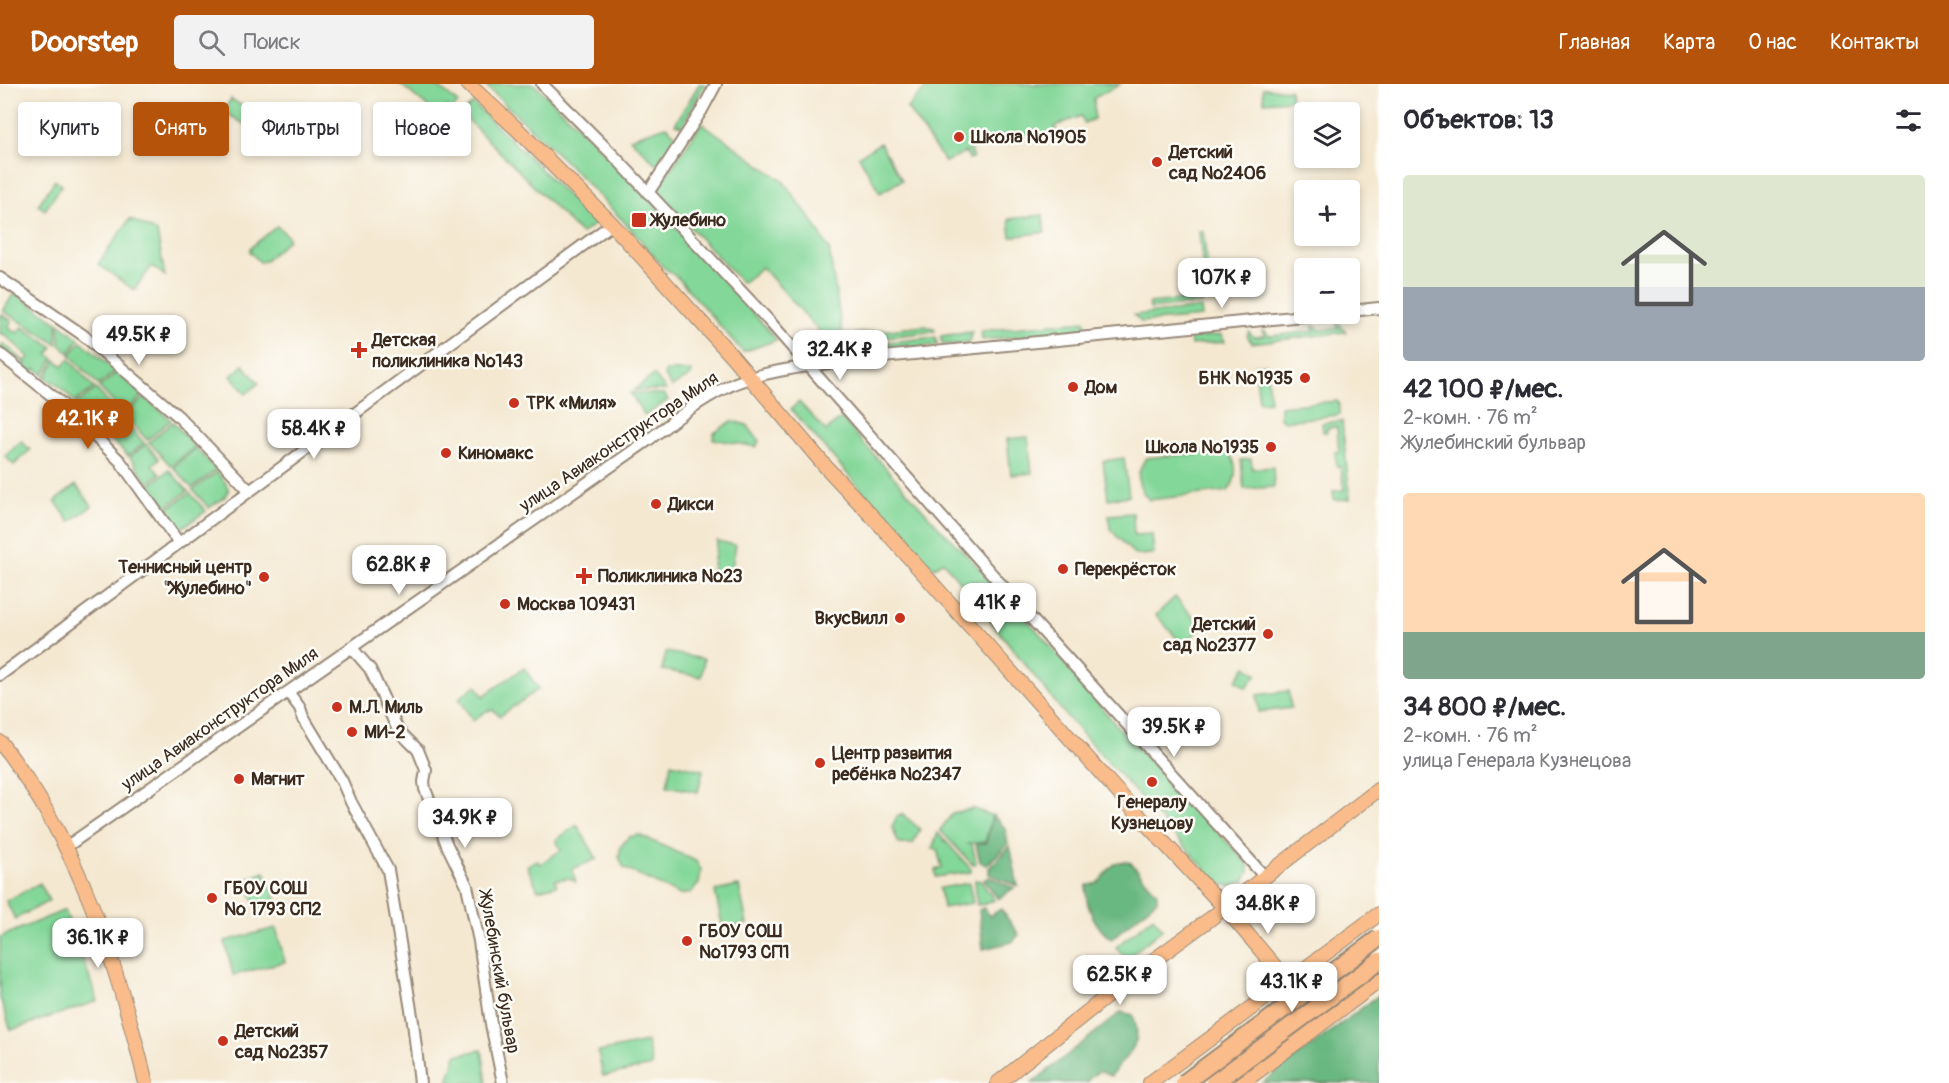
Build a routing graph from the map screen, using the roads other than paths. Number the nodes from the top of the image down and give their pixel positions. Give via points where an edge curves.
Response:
1 (468, 84) edge
2 (542, 84) edge
3 (716, 84) edge
4 (648, 193) junction
5 (612, 224) junction
6 (0, 278) edge
7 (1379, 308) edge
8 (1360, 310) edge
9 (1294, 317) edge
10 (0, 354) edge
11 (808, 366) junction
12 (751, 378) junction
13 (249, 490) junction
14 (179, 543) junction
15 (351, 647) junction
16 (0, 675) edge
17 (288, 692) junction
18 (0, 742) edge
19 (1379, 789) edge
20 (66, 847) junction
21 (1265, 877) junction
22 (1225, 908) junction
23 (1379, 914) edge
24 (1379, 938) edge
25 (1336, 945) junction
26 (1379, 961) edge
27 (1286, 982) junction
28 (1375, 985) edge
29 (1323, 1023) junction
30 (146, 1083) edge
31 (420, 1083) edge
32 (503, 1083) edge
33 (998, 1083) edge
34 (1150, 1083) edge
35 (1184, 1083) edge
36 (1214, 1083) edge
37 (1242, 1083) edge

1 - 5 main road
2 - 4 street
3 - 4 street
4 - 11 street
5 - 12 main road
5 - 13 street
6 - 13 street via 83,335 178,417
7 - 8 street
9 - 11 street, улица Авиаконструктора Миля
10 - 14 street via 61,403 120,461
11 - 12 street, улица Авиаконструктора Миля
11 - 21 street
12 - 15 street, улица Авиаконструктора Миля via 728,386 684,413
12 - 22 main road via 826,467
13 - 14 street
14 - 16 street
15 - 17 street, улица Авиаконструктора Миля
15 - 32 street, Жулебинский бульвар via 369,669 398,730 417,750 426,770 425,789 467,886
17 - 20 street, улица Авиаконструктора Миля
17 - 31 street via 342,781 388,870
18 - 20 main road
19 - 21 main road
20 - 30 main road via 83,882 126,1002
21 - 22 main road
22 - 27 main road
22 - 33 main road
23 - 25 main road
24 - 35 highway, bridge
25 - 27 main road
25 - 28 main road via 1327,966 1327,976 1333,985 1348,993
26 - 36 highway, bridge
27 - 29 main road
27 - 34 main road
28 - 29 main road
29 - 37 main road

